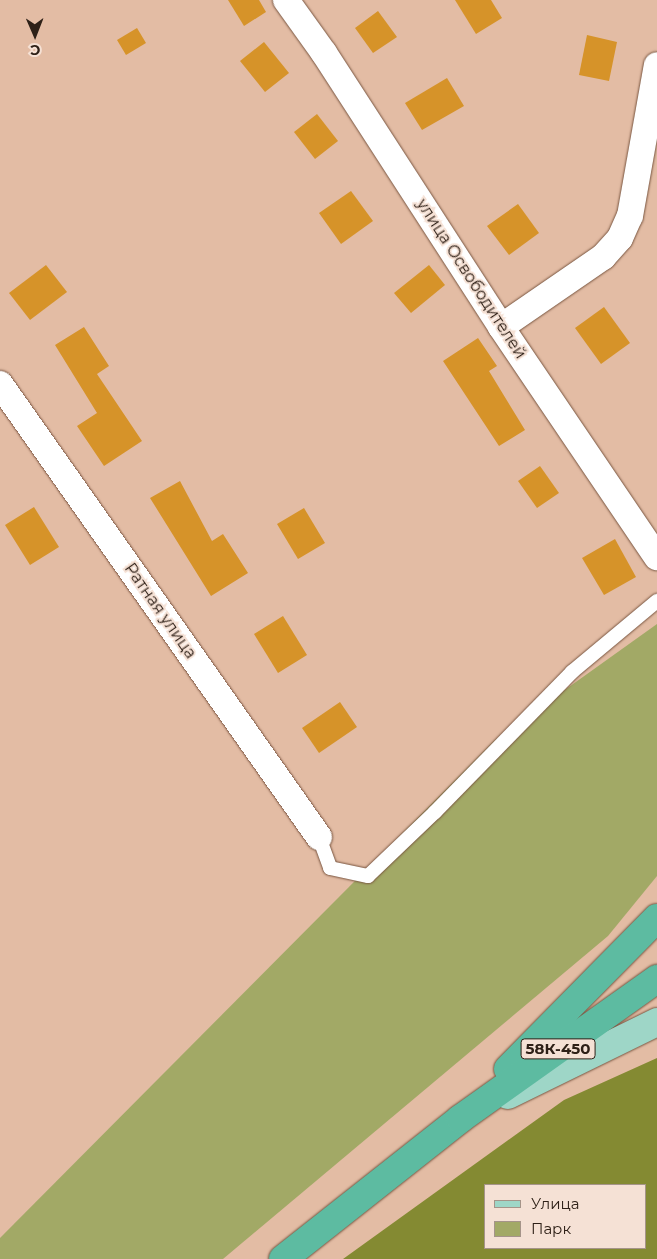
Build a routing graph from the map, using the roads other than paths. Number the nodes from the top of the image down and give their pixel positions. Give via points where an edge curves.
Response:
1 (286, 0) edge
2 (657, 65) edge
3 (501, 327) junction
4 (0, 384) edge
5 (657, 557) edge
6 (657, 600) edge
7 (319, 837) joint
8 (657, 918) edge
9 (657, 980) edge
10 (657, 1022) edge
11 (460, 1118) junction
12 (283, 1259) edge

1 - 3 street, улица Освободителей via 324,53
2 - 3 street via 630,216 620,238 603,257
3 - 5 street, улица Освободителей
4 - 7 street, Ратная улица
6 - 7 lane via 572,672 368,876 330,868
8 - 11 highway
9 - 11 highway, 58К-450
10 - 11 main road
11 - 12 highway, 58К-450

